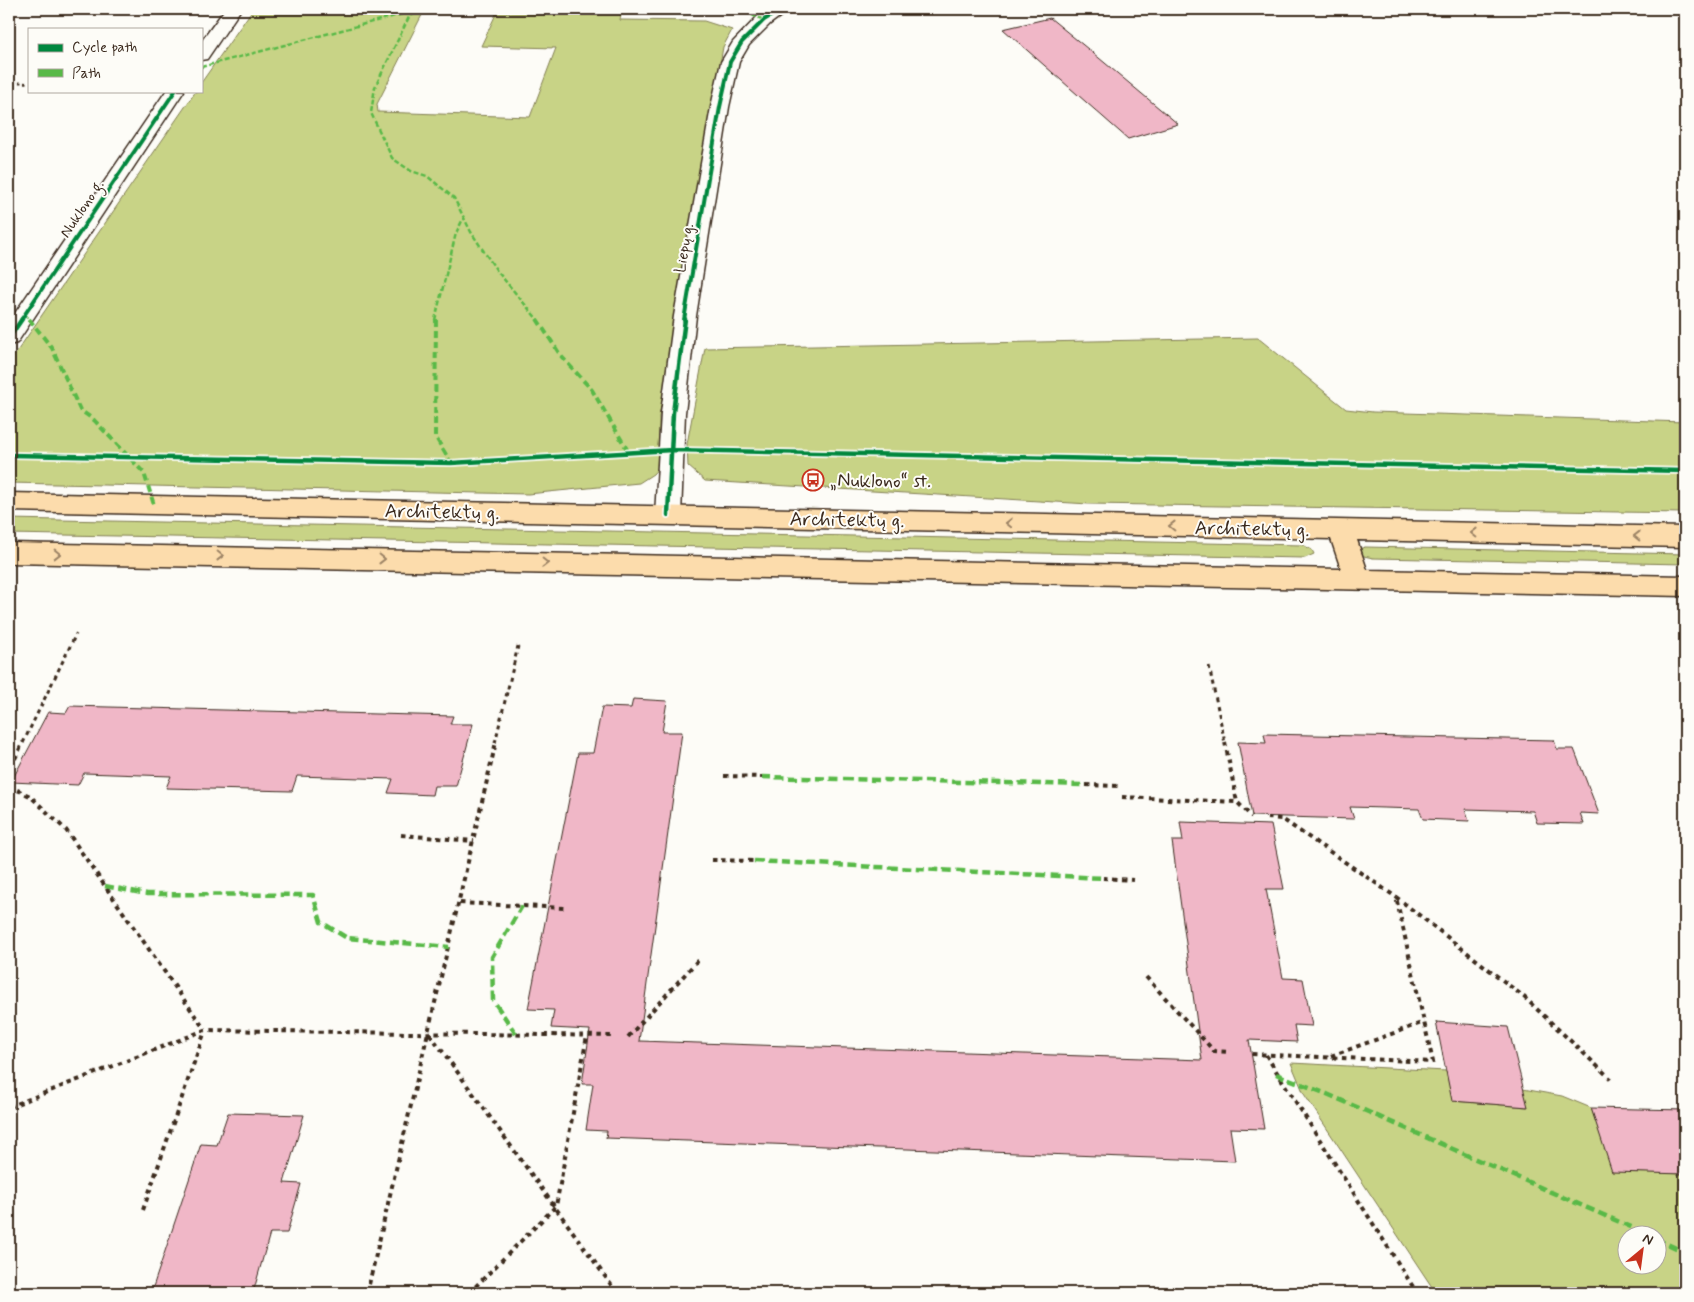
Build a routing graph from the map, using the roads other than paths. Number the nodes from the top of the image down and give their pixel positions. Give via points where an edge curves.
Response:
1 (233, 9) edge
2 (782, 9) edge
3 (202, 53) edge
4 (173, 92) edge
5 (9, 338) edge
6 (9, 502) edge
7 (668, 515) junction
8 (1341, 530) junction
9 (1685, 536) edge
10 (9, 554) edge
11 (1357, 579) junction
12 (1685, 586) edge

1 - 3 street
2 - 7 street, Liepų g. via 764,20 742,42 730,62 685,316 673,413
4 - 5 street, Nuklono g.
6 - 7 main road, Architektų g.
8 -> 7 main road, Architektų g.
9 -> 8 main road, Architektų g.
8 - 11 main road
10 -> 11 main road
11 - 12 main road

